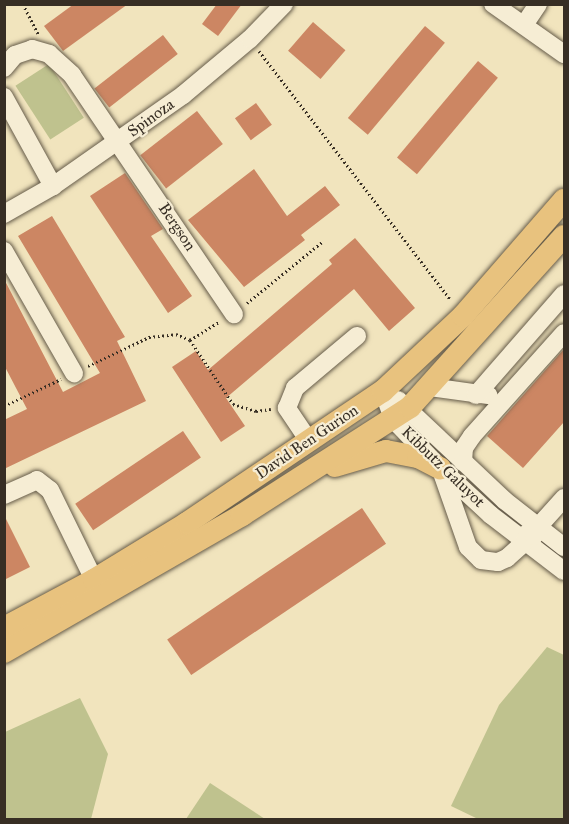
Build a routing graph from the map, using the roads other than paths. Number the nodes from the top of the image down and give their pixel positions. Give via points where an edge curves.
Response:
1 (284, 4) edge
2 (493, 4) edge
3 (538, 4) edge
4 (524, 26) junction
5 (564, 54) edge
6 (4, 68) edge
7 (4, 97) edge
8 (119, 141) junction
9 (53, 186) junction
10 (564, 200) edge
11 (4, 214) edge
12 (562, 245) edge
13 (4, 251) edge
14 (564, 294) edge
15 (234, 314) road end
16 (564, 333) edge
17 (357, 336) dead end
18 (74, 373) road end
19 (430, 387) junction
20 (383, 391) junction
21 (476, 395) junction
22 (508, 396) junction
23 (402, 413) junction
24 (309, 441) junction
25 (464, 462) junction
26 (441, 468) junction
27 (297, 479) junction
28 (4, 495) edge
29 (564, 498) edge
30 (533, 523) junction
31 (530, 546) junction
32 (564, 548) edge
33 (564, 571) edge
34 (94, 580) junction
35 (4, 628) edge
36 (4, 652) edge

1 - 8 street, Spinoza via 250,39 183,95
2 - 4 street
3 - 4 street
4 - 5 street
6 - 8 street, Bergson via 15,55 32,49 49,54 72,75
7 - 9 street
8 - 9 street, Spinoza
8 - 15 street, Bergson
9 - 11 street, Spinoza
10 - 20 main road, David Ben Gurion via 463,316
12 - 19 main road, David Ben Gurion
13 - 18 street
14 - 21 street
16 - 22 street
17 - 24 street via 295,388 287,408
19 - 21 street
19 - 23 main road, David Ben Gurion
20 - 23 street, Kibbutz Galuyot
20 - 24 main road, David Ben Gurion
21 - 22 street
22 - 25 street via 464,448
23 - 25 street, Kibbutz Galuyot
23 - 26 street, Kibbutz Galuyot
23 - 27 main road, David Ben Gurion
24 - 34 main road, David Ben Gurion
25 - 30 street, Kibbutz Galuyot
26 - 27 main road via 418,457 386,451
26 - 31 street, Kibbutz Galuyot
26 - 31 street via 462,532 475,555 481,560 498,562
27 - 36 main road, David Ben Gurion
28 - 34 street via 38,480 50,490
29 - 30 street
30 - 31 street
30 - 32 street, Kibbutz Galuyot
31 - 33 street, Kibbutz Galuyot
34 - 35 main road, David Ben Gurion

